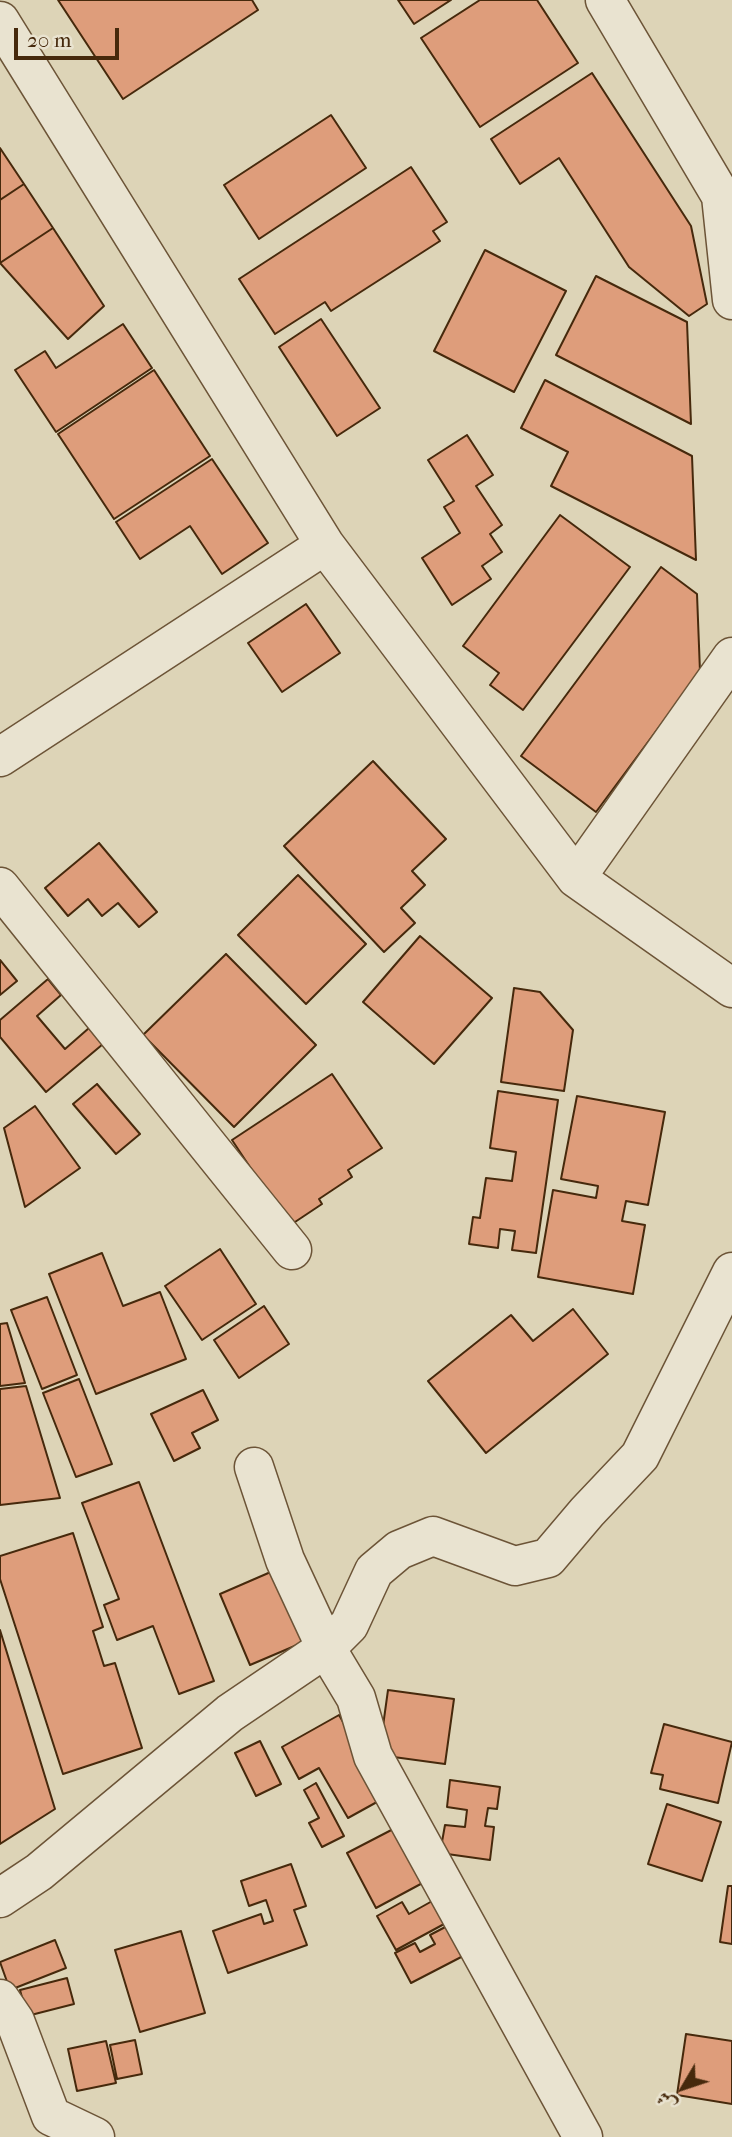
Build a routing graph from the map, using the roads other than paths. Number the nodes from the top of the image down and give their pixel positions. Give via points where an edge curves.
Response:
1 (605, 0) edge
2 (0, 21) edge
3 (732, 300) edge
4 (324, 545) junction
5 (732, 657) edge
6 (0, 757) edge
7 (576, 878) junction
8 (0, 887) edge
9 (732, 988) edge
10 (292, 1250) dead end
11 (732, 1272) edge
12 (254, 1467) dead end
13 (326, 1648) junction
14 (0, 1898) edge
15 (0, 1998) edge
16 (95, 2137) edge
17 (583, 2137) edge

1 - 3 street via 721,196
2 - 4 street
4 - 6 street
4 - 7 street
5 - 7 street
7 - 9 street
8 - 10 street
11 - 13 street via 640,1456 548,1558 515,1566 433,1536 399,1550 374,1570 349,1625
12 - 13 street via 285,1560
13 - 14 street via 230,1713 39,1872
13 - 17 street via 356,1698 373,1756
15 - 16 street via 15,2021 51,2116

